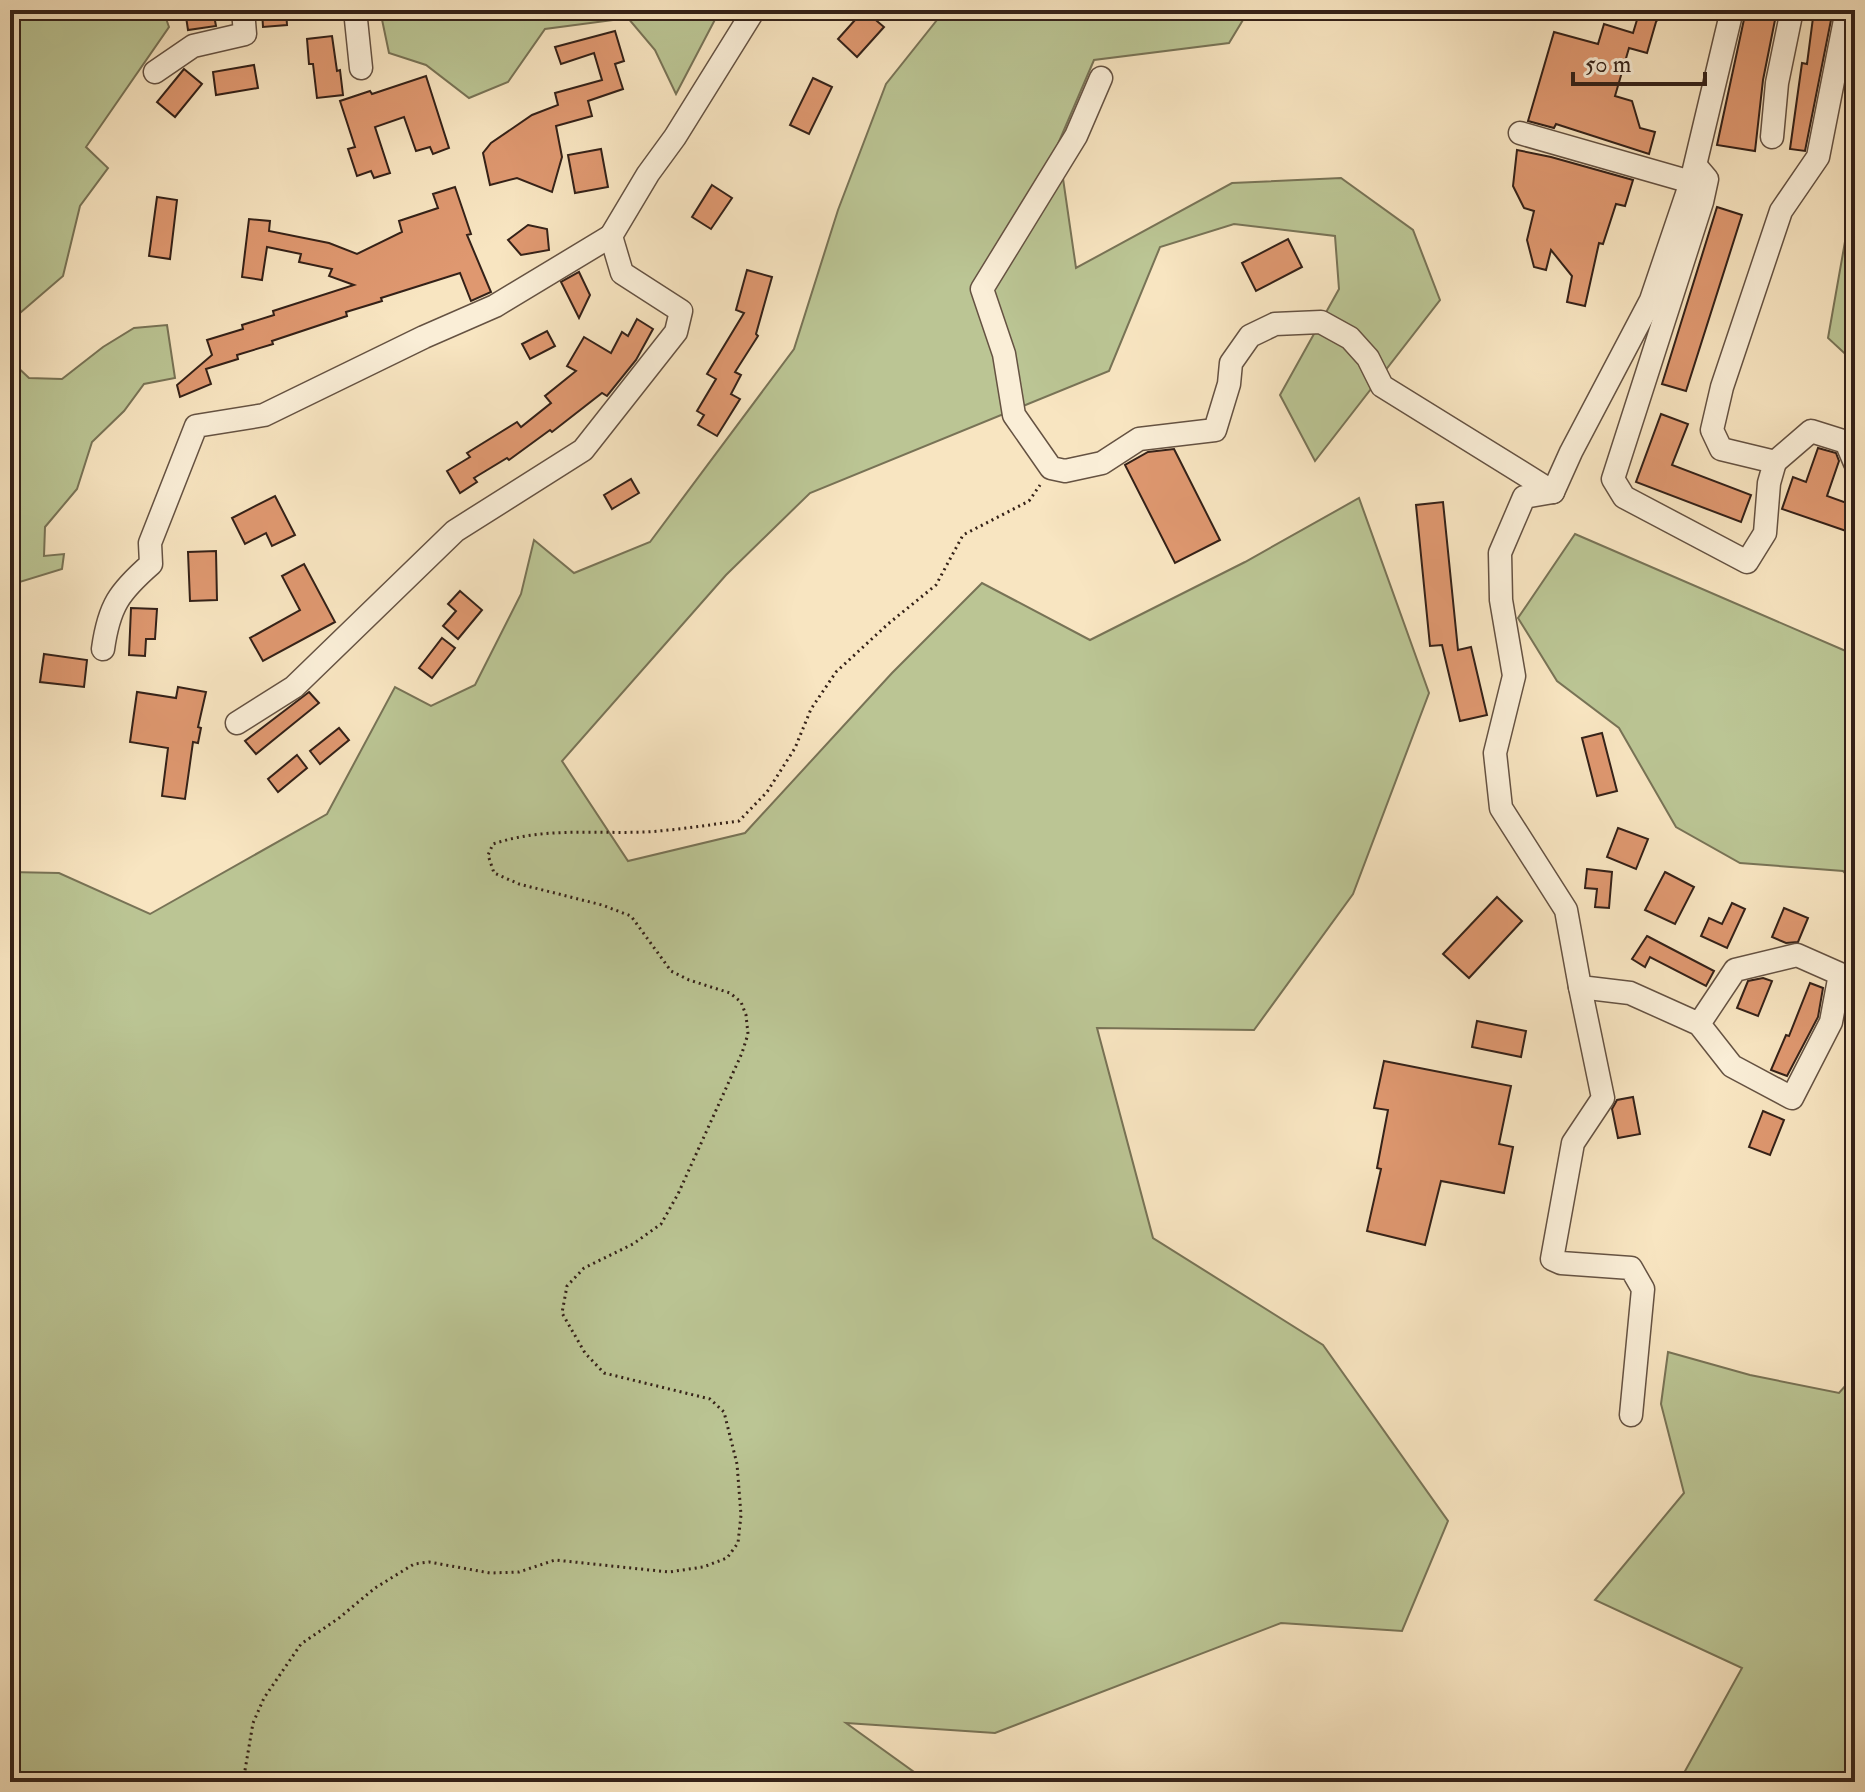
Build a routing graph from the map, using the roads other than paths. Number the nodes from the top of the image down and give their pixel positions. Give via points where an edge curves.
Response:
1 (243, 10) edge
2 (355, 10) edge
3 (754, 10) edge
4 (1732, 10) edge
5 (1792, 10) edge
6 (1847, 10) edge
7 (361, 68) dead end
8 (155, 72) dead end
9 (1101, 78) dead end
10 (1520, 133) dead end
11 (1772, 137) dead end
12 (1693, 173) junction
13 (611, 236) junction
14 (1775, 462) junction
15 (1855, 463) edge
16 (1553, 492) junction
17 (103, 649) dead end
18 (237, 723) dead end
19 (1580, 987) junction
20 (1699, 1024) junction
21 (1631, 1415) dead end

1 - 8 street via 245,34 193,46
2 - 7 street
3 - 13 street
4 - 12 street
5 - 11 street
6 - 14 street via 1818,157 1781,211 1712,430 1721,449
9 - 16 street via 1076,136 982,289 1004,354 1014,415 1051,468 1065,471 1102,463 1139,439 1215,430 1231,363 1250,336 1275,324 1321,322 1350,338 1382,386
10 - 12 street
12 - 14 street via 1707,179 1702,202 1613,479 1624,497 1747,562 1765,533
12 - 16 street via 1651,300
13 - 17 street via 495,306 264,415 196,426 150,543 151,564 125,587 107,622
13 - 18 street via 622,273 681,311 676,332 583,450 455,531 294,687
14 - 15 street via 1811,431 1846,442
16 - 19 street via 1524,497 1500,553 1501,600 1514,676 1495,753 1501,808 1566,910
19 - 20 street via 1630,993
19 - 21 street via 1603,1098 1573,1143 1552,1259 1631,1268 1643,1289
20 - 20 street via 1735,970 1797,955 1840,974 1831,1022 1792,1098 1732,1066

